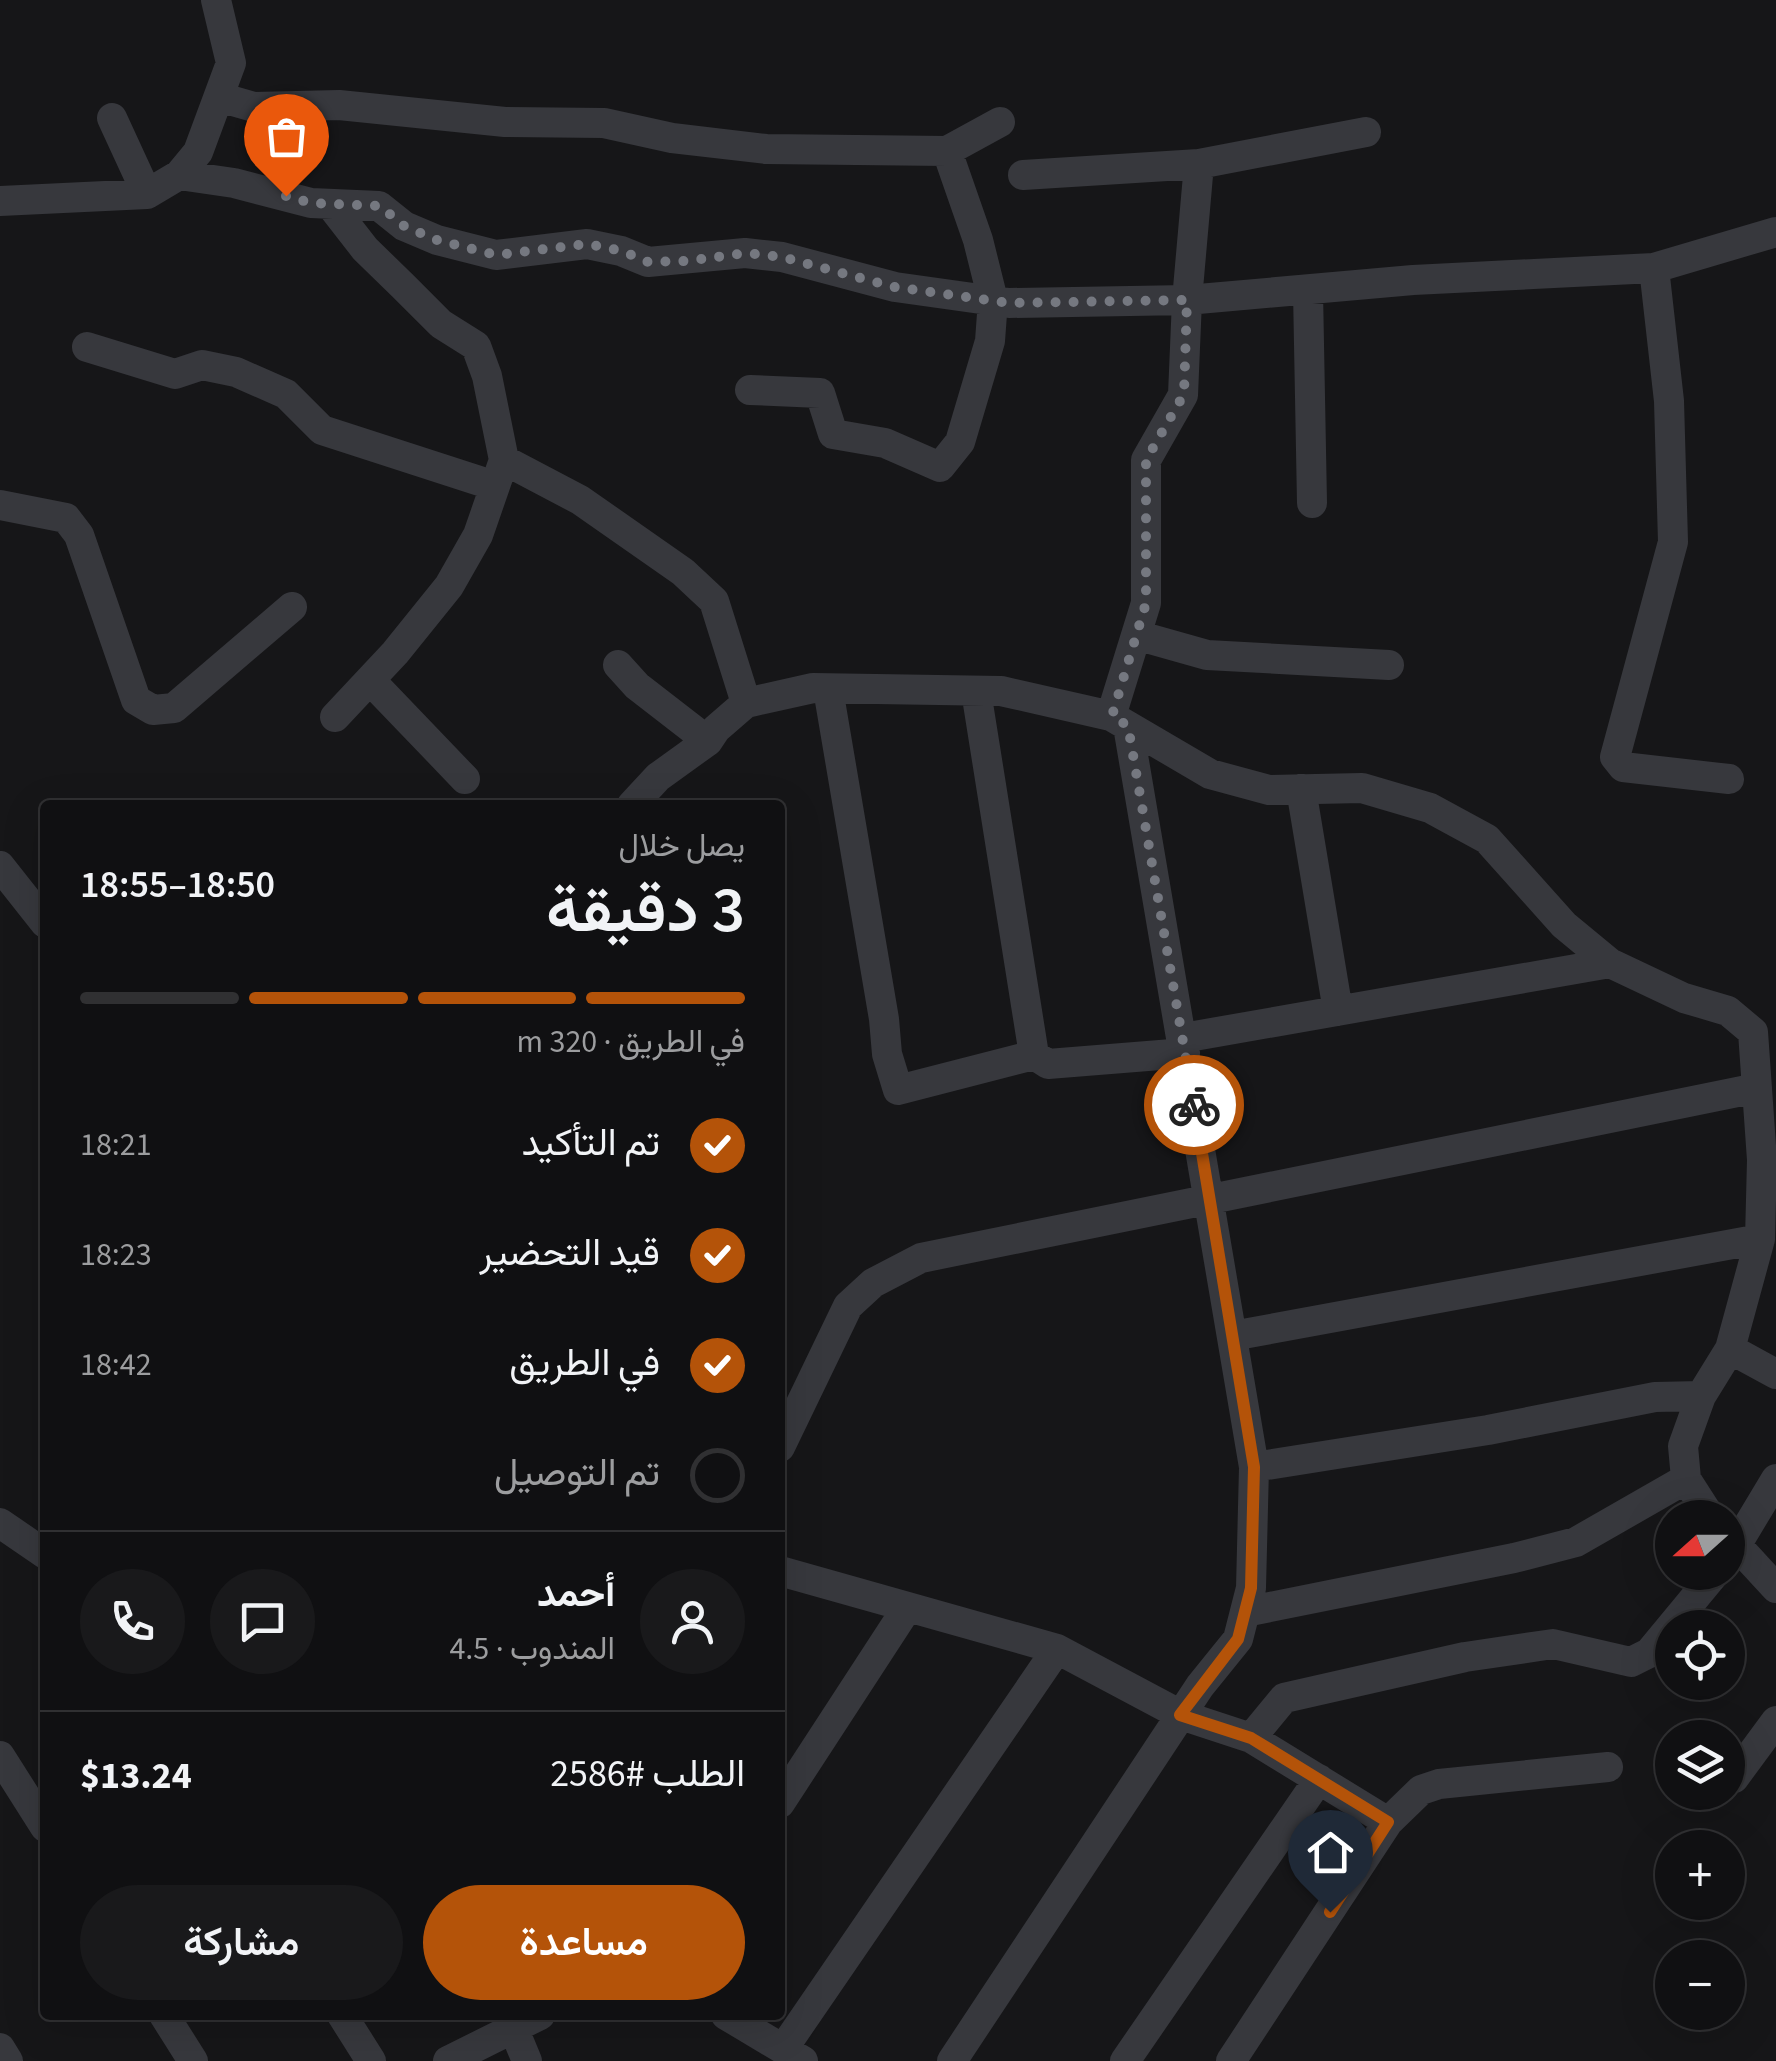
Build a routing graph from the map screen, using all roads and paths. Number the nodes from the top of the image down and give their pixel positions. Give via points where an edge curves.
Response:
1 (216, 0) edge
2 (218, 97) junction
3 (112, 118) dead end
4 (1000, 122) dead end
5 (1366, 132) dead end
6 (947, 151) junction
7 (1199, 164) junction
8 (179, 175) junction
9 (1022, 175) dead end
10 (148, 194) junction
11 (1, 201) edge
12 (330, 204) junction
13 (1776, 232) edge
14 (1654, 268) junction
15 (1308, 291) junction
16 (993, 300) junction
17 (1187, 300) junction
18 (88, 347) dead end
19 (750, 390) dead end
20 (500, 473) junction
21 (1312, 502) dead end
22 (0, 505) edge
23 (292, 607) dead end
24 (1136, 635) junction
25 (1390, 665) dead end
26 (618, 666) dead end
27 (370, 680) junction
28 (828, 688) junction
29 (976, 691) junction
30 (746, 703) junction
31 (335, 717) dead end
32 (1120, 721) junction
33 (708, 741) junction
34 (1729, 778) dead end
35 (465, 779) dead end
36 (1301, 789) junction
37 (636, 800) edge
38 (0, 866) edge
39 (40, 917) edge
40 (1610, 963) junction
41 (1338, 1011) junction
42 (1184, 1046) junction
43 (1034, 1055) junction
44 (1756, 1088) junction
45 (1210, 1200) junction
46 (1764, 1252) edge
47 (1232, 1336) junction
48 (1730, 1349) junction
49 (1776, 1374) edge
50 (1700, 1396) junction
51 (785, 1437) edge
52 (1254, 1467) junction
53 (1686, 1479) junction
54 (1776, 1479) edge
55 (1699, 1500) edge
56 (0, 1523) edge
57 (1745, 1526) edge
58 (40, 1551) edge
59 (1745, 1560) edge
60 (785, 1572) edge
61 (1776, 1588) edge
62 (1701, 1590) edge
63 (907, 1608) junction
64 (1245, 1612) junction
65 (1057, 1649) junction
66 (1180, 1715) junction
67 (1776, 1722) edge
68 (1251, 1738) junction
69 (0, 1756) edge
70 (1745, 1763) edge
71 (1608, 1767) dead end
72 (1319, 1779) junction
73 (785, 1795) edge
74 (40, 1819) edge
75 (1388, 1822) junction
76 (167, 2020) edge
77 (345, 2020) edge
78 (520, 2020) edge
79 (734, 2020) edge
80 (0, 2048) edge
81 (793, 2055) edge
82 (8, 2061) edge
83 (194, 2061) edge
84 (371, 2061) edge
85 (448, 2061) edge
86 (526, 2061) edge
87 (952, 2061) edge
88 (1124, 2061) edge
89 (1231, 2061) edge

1 - 2 street via 232,63
2 - 6 street via 254,107 339,105 506,122 604,123 766,149
2 - 8 street via 198,152
3 - 10 street
4 - 6 street
5 - 7 street
6 - 16 street
7 - 9 street
7 - 17 street
8 - 10 street
8 - 12 street
10 - 11 street
12 - 16 street via 380,206 437,240 496,255 587,244 648,262 746,253 894,287
12 - 20 street via 364,249 441,324 476,346 487,376
13 - 14 street
14 - 15 street
14 - 34 street via 1674,542 1615,757 1623,766
15 - 17 street
15 - 21 street
16 - 17 street
16 - 19 street via 990,342 960,442 940,467 885,443 833,434 820,393
17 - 24 street via 1184,394 1146,460 1146,603
18 - 20 street via 175,374 202,365 236,372 286,394 322,430
20 - 27 street via 478,535 448,586
20 - 30 street via 580,500 683,572 714,601
22 - 23 street via 66,518 78,535 136,700 153,710 174,708
24 - 25 street via 1208,655
24 - 32 street
26 - 33 street
27 - 31 street
27 - 35 street
28 - 29 street
28 - 30 street
28 - 43 street via 898,1090
29 - 32 street
29 - 43 street
30 - 33 street
32 - 36 street via 1210,774 1268,790
32 - 42 street
33 - 37 street
36 - 40 street via 1362,788 1430,808 1487,839 1564,925
36 - 41 street
38 - 39 street
40 - 41 street
40 - 44 street via 1728,1011 1753,1032
41 - 42 street
42 - 43 street via 1048,1064
42 - 45 street
44 - 45 street
44 - 46 street
45 - 47 street
45 - 51 street via 921,1258 873,1283 848,1306
46 - 47 street
46 - 48 street
47 - 52 street
48 - 49 street
48 - 50 street
50 - 52 street via 1640,1400
50 - 53 street via 1683,1446
52 - 64 street
53 - 55 street
53 - 64 street via 1576,1542
54 - 57 street
56 - 58 street
59 - 61 street
60 - 63 street
62 - 68 street via 1649,1654 1631,1662 1553,1644 1465,1656 1284,1698
63 - 65 street
63 - 73 street
64 - 66 street via 1238,1639
65 - 66 street
65 - 81 street
66 - 68 street
66 - 87 street
67 - 70 street
68 - 72 street
69 - 74 street
71 - 75 street via 1439,1784 1421,1790
72 - 75 street
72 - 88 street
75 - 89 street
76 - 83 street
77 - 84 street
78 - 85 street
78 - 86 street
79 - 81 street
80 - 82 street

